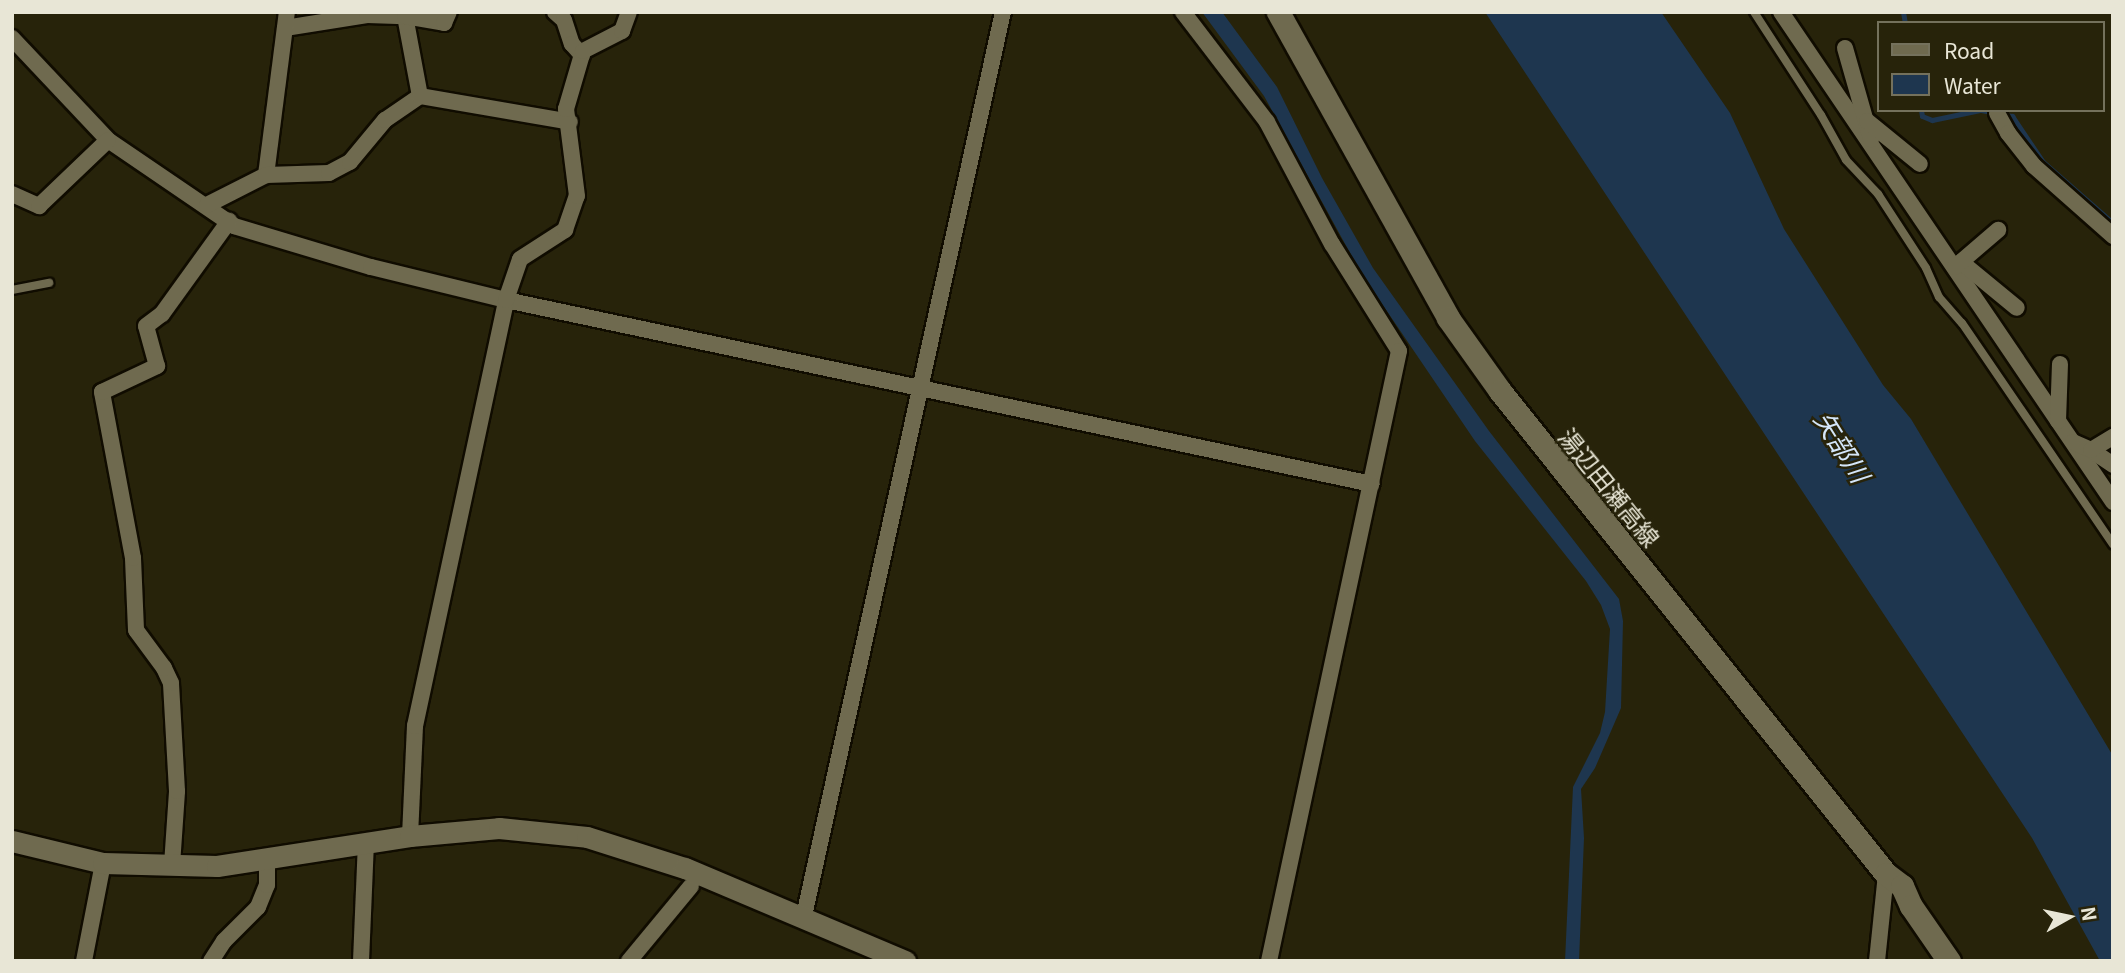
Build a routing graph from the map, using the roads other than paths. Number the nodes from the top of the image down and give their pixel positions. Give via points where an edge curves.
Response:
1 (449, 12) edge
2 (555, 12) edge
3 (629, 12) edge
4 (1003, 12) edge
5 (1183, 12) edge
6 (1278, 12) edge
7 (1754, 12) edge
8 (1781, 12) edge
9 (405, 16) junction
10 (286, 20) edge
11 (12, 38) edge
12 (1845, 48) dead end
13 (582, 55) junction
14 (420, 96) junction
15 (1849, 113) junction
16 (1997, 113) dead end
17 (569, 121) junction
18 (1868, 122) junction
19 (108, 141) junction
20 (1873, 148) junction
21 (1920, 163) dead end
22 (266, 175) junction
23 (12, 194) edge
24 (207, 205) junction
25 (229, 221) junction
26 (1998, 229) dead end
27 (2113, 236) edge
28 (1957, 265) junction
29 (49, 283) dead end
30 (12, 290) edge
31 (506, 300) junction
32 (2017, 308) dead end
33 (2060, 364) dead end
34 (919, 389) junction
35 (2057, 421) junction
36 (2113, 437) edge
37 (2072, 442) junction
38 (2091, 450) junction
39 (2113, 465) edge
40 (1372, 484) junction
41 (2113, 502) edge
42 (2113, 544) edge
43 (411, 836) junction
44 (12, 841) edge
45 (366, 843) junction
46 (267, 858) junction
47 (103, 863) junction
48 (172, 865) junction
49 (1886, 874) junction
50 (691, 886) dead end
51 (804, 916) junction
52 (894, 959) edge
53 (84, 961) edge
54 (211, 961) edge
55 (361, 961) edge
56 (629, 961) edge
57 (1269, 961) edge
58 (1877, 961) edge
59 (1949, 961) edge

1 - 9 street via 444,23
2 - 13 street
3 - 13 street via 622,31
4 - 34 street
5 - 40 street via 1267,122 1332,244 1399,351
6 - 49 main road, 湯辺田瀬高線 via 1448,318 1500,391
7 - 42 lane via 1846,160 1878,194 1926,268 1939,297 1962,323
8 - 15 street
9 - 10 street
9 - 14 street
10 - 22 street
11 - 19 street
12 - 18 street
13 - 17 street via 566,108
14 - 17 street
14 - 22 street via 384,120 350,162 330,173
15 - 18 street
15 - 20 street
16 - 27 street via 2034,166
17 - 31 street via 577,196 565,230 520,259
18 - 20 street
18 - 21 street
19 - 23 street via 39,206
19 - 24 street
20 - 28 street
22 - 24 street
24 - 25 street
25 - 31 street via 371,267
25 - 48 street via 162,314 146,326 157,366 103,392 133,558 136,630 171,682 177,791
26 - 28 street
28 - 32 street
28 - 35 street
29 - 30 lane
31 - 34 street
31 - 43 street via 415,726
33 - 35 street
34 - 40 street
34 - 51 street
35 - 37 street
36 - 38 street
37 - 38 street
37 - 41 street
38 - 39 street
40 - 57 street
43 - 45 street
43 - 51 street via 499,828 587,837 685,867
44 - 47 street
45 - 46 street
45 - 55 street
46 - 48 street via 217,866
46 - 54 street via 267,885 258,907
47 - 48 street
47 - 53 street
49 - 58 street
49 - 59 main road, 湯辺田瀬高線 via 1902,886
50 - 56 street
51 - 52 street

